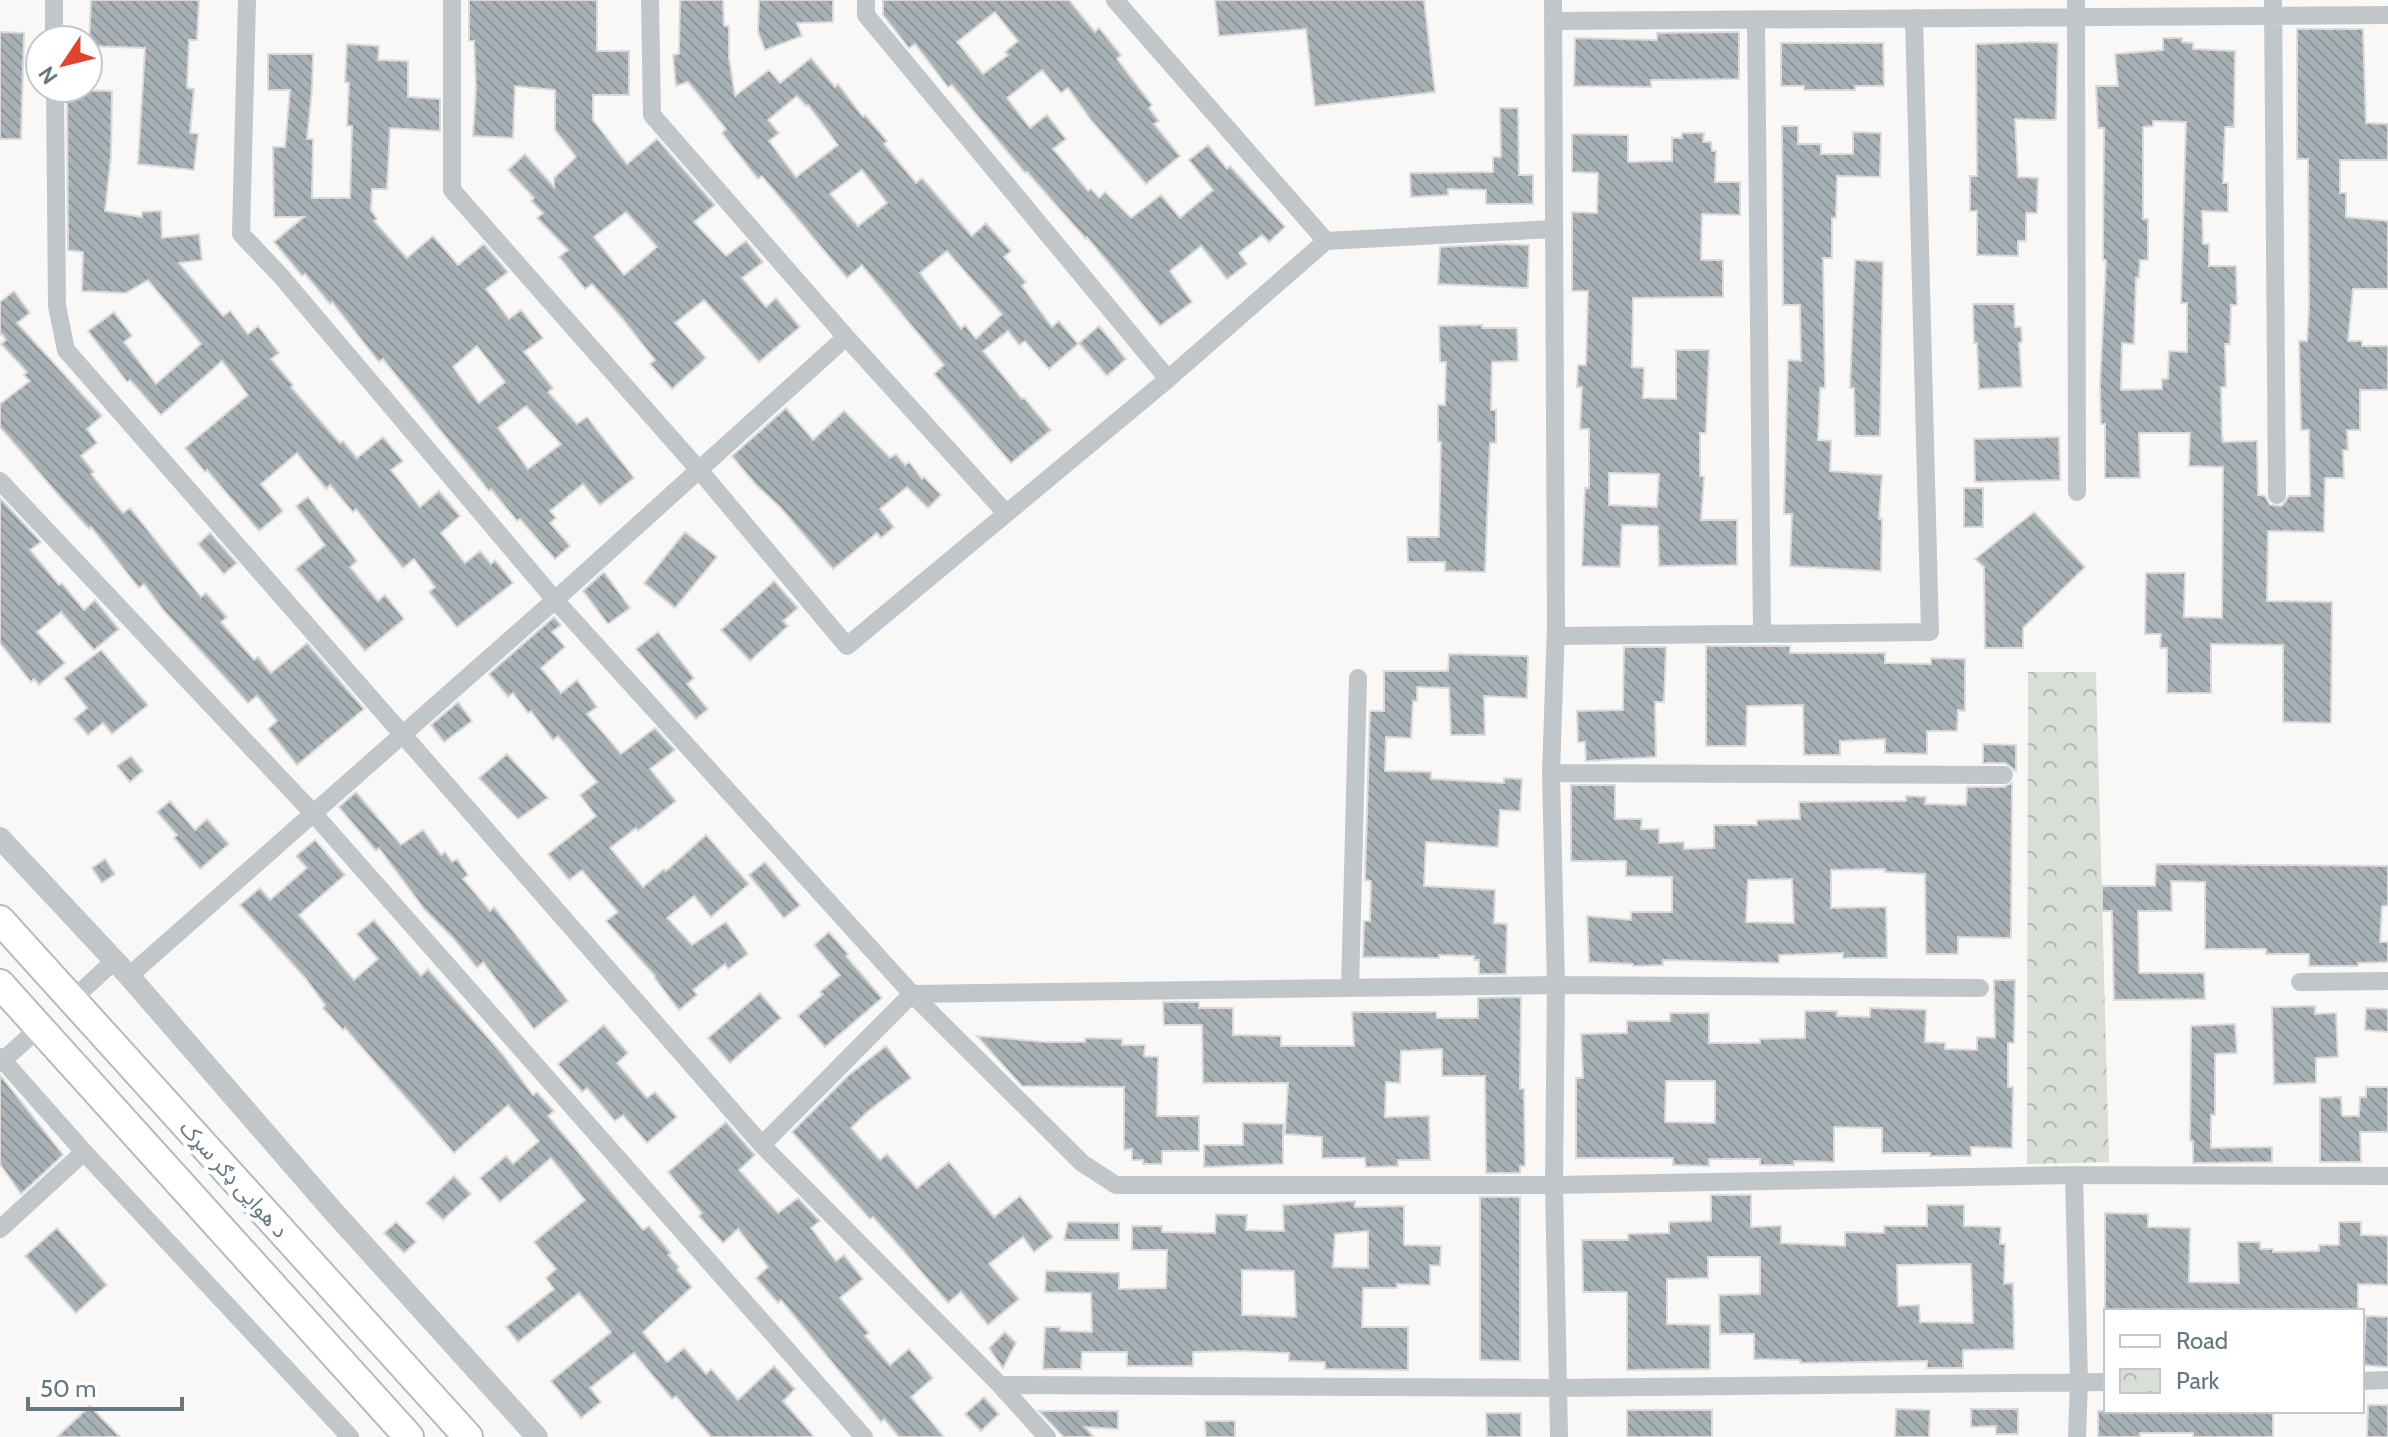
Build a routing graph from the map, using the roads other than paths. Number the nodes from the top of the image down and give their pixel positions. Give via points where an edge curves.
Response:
1 (54, 0) edge
2 (247, 0) edge
3 (452, 0) edge
4 (650, 0) edge
5 (866, 0) edge
6 (1115, 0) edge
7 (1553, 0) edge
8 (2273, 8) edge
9 (1864, 9) edge
10 (2076, 9) edge
11 (2388, 15) edge
12 (1914, 18) junction
13 (1756, 20) junction
14 (1553, 21) junction
15 (54, 24) edge
16 (55, 104) edge
17 (1553, 229) junction
18 (1326, 241) junction
19 (846, 337) junction
20 (1168, 379) junction
21 (700, 471) junction
22 (0, 481) edge
23 (2077, 492) dead end
24 (2277, 495) dead end
25 (1005, 512) junction
26 (555, 600) junction
27 (1762, 634) junction
28 (1556, 636) junction
29 (1358, 678) dead end
30 (402, 734) junction
31 (1551, 773) junction
32 (2004, 775) dead end
33 (313, 813) junction
34 (0, 838) edge
35 (0, 920) edge
36 (122, 968) junction
37 (2388, 981) edge
38 (2300, 982) dead end
39 (0, 984) edge
40 (1556, 985) junction
41 (1350, 988) junction
42 (1980, 988) dead end
43 (912, 994) junction
44 (72, 1000) junction
45 (39, 1028) junction
46 (1, 1060) edge
47 (762, 1145) junction
48 (84, 1152) junction
49 (2074, 1175) junction
50 (2388, 1176) edge
51 (1554, 1185) junction
52 (0, 1229) edge
53 (2388, 1380) edge
54 (2364, 1381) edge
55 (2079, 1382) junction
56 (2104, 1382) edge
57 (1000, 1385) junction
58 (1559, 1388) junction
59 (350, 1437) edge
60 (409, 1437) edge
61 (468, 1437) edge
62 (537, 1437) edge
63 (864, 1437) edge
64 (1047, 1437) edge
65 (1559, 1437) edge
66 (2077, 1437) edge

1 - 15 street
2 - 26 street via 241,234
3 - 21 street via 452,190
4 - 19 street via 652,115
5 - 20 street via 866,15
6 - 18 street
7 - 14 street
8 - 10 street
8 - 11 street
8 - 24 street
9 - 12 street
9 - 13 street
10 - 12 street
10 - 23 street
12 - 27 street via 1930,632
13 - 14 street
13 - 27 street
14 - 17 street
16 - 30 street via 57,306 66,350
17 - 18 street
17 - 28 street
18 - 20 street
19 - 21 street
19 - 25 street
20 - 25 street
21 - 25 street via 847,646
21 - 26 street
22 - 33 street
26 - 30 street
26 - 43 street
27 - 28 street
28 - 31 street
29 - 41 street
30 - 33 street
30 - 47 street
31 - 32 street
31 - 40 street
33 - 36 street
33 - 63 street
34 - 36 street
35 - 44 main road, د هوایی ډګر سړک
36 - 44 street
36 - 62 street
37 - 38 street
39 - 45 main road, د هوایی ډګر سړک
40 - 41 street
40 - 42 street
40 - 51 street
41 - 43 street
43 - 47 street
43 - 51 street via 1082,1163 1116,1185
44 - 61 main road, د هوایی ډګر سړک
45 - 46 street
45 - 60 main road, د هوایی ډګر سړک
46 - 48 street
47 - 57 street
48 - 52 street
48 - 59 street
49 - 50 street
49 - 51 street
49 - 55 street
51 - 58 street
53 - 54 street
55 - 56 street
55 - 58 street
55 - 66 street
57 - 58 street
57 - 64 street
58 - 65 street

